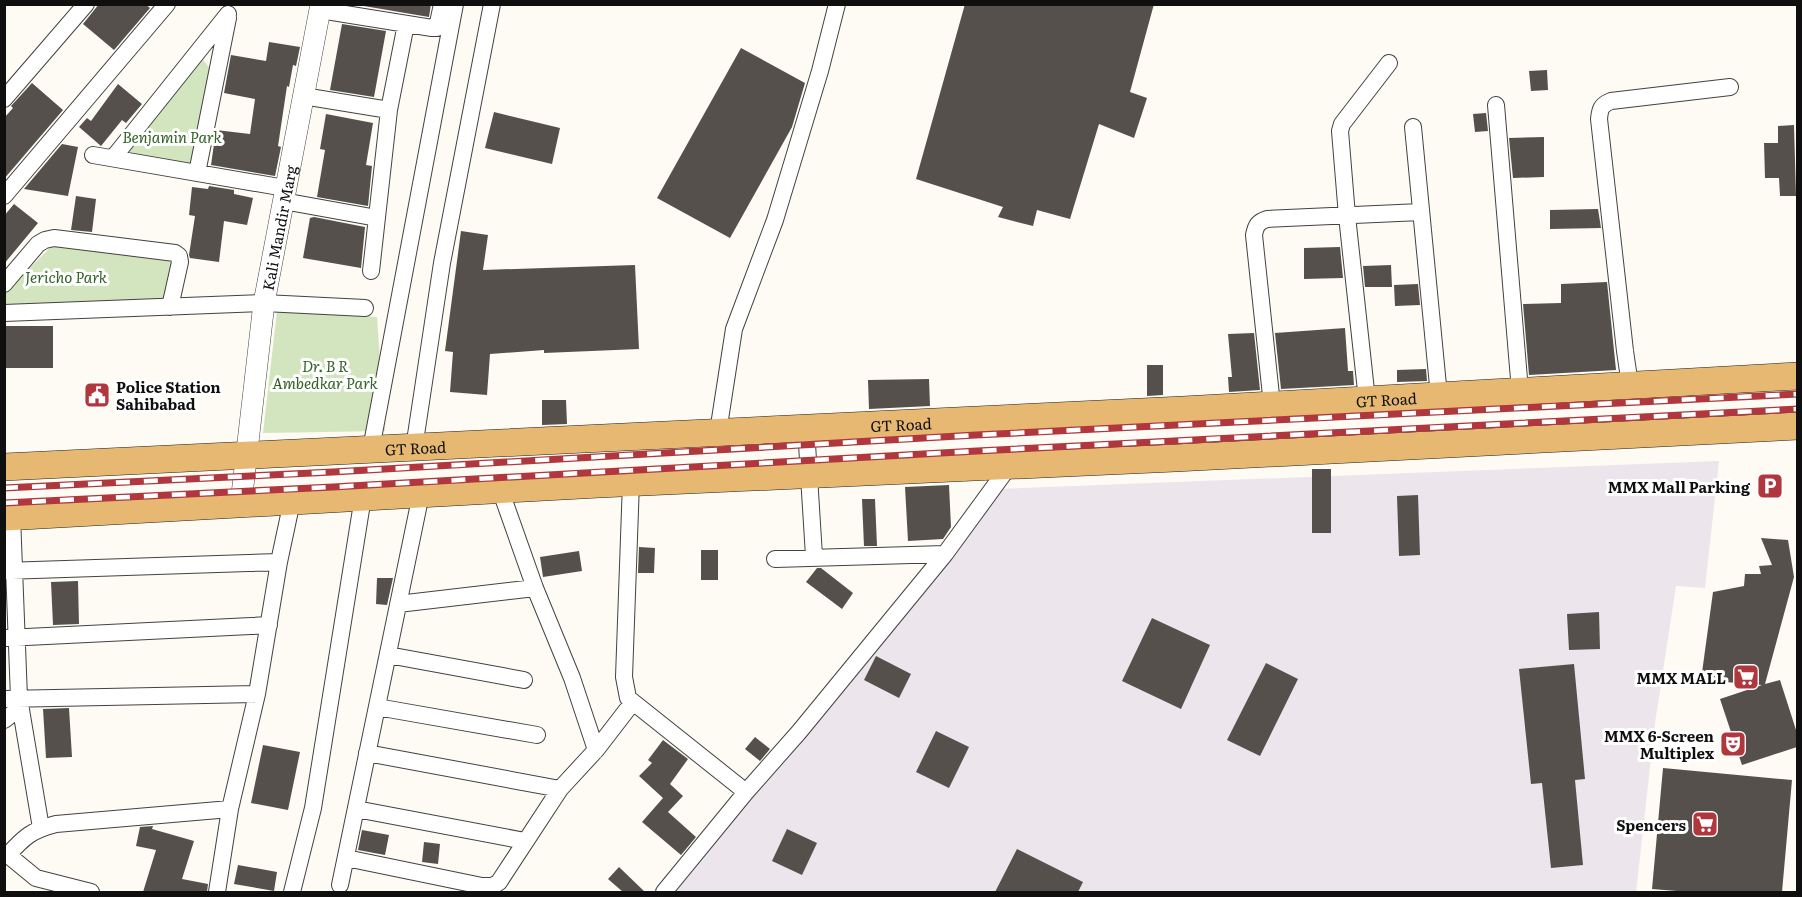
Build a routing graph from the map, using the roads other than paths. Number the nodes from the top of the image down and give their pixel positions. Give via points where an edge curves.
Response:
1 (86, 4) edge
2 (167, 4) edge
3 (442, 4) edge
4 (455, 4) edge
5 (492, 4) edge
6 (837, 4) edge
7 (320, 7) edge
8 (229, 10) edge
9 (383, 12) edge
10 (406, 24) junction
11 (1389, 63) dead end
12 (1730, 87) dead end
13 (303, 96) junction
14 (4, 99) edge
15 (1496, 105) dead end
16 (389, 110) junction
17 (1413, 127) dead end
18 (93, 155) dead end
19 (113, 158) junction
20 (197, 173) junction
21 (284, 195) junction
22 (4, 196) edge
23 (1422, 212) junction
24 (1347, 216) junction
25 (376, 218) junction
26 (371, 272) dead end
27 (4, 284) edge
28 (264, 303) junction
29 (170, 306) junction
30 (365, 308) dead end
31 (4, 313) edge
32 (1797, 376) edge
33 (1630, 385) junction
34 (1520, 391) junction
35 (1439, 396) junction
36 (1367, 400) junction
37 (1272, 405) junction
38 (1797, 426) edge
39 (806, 428) junction
40 (717, 432) junction
41 (414, 448) junction
42 (372, 449) junction
43 (245, 454) junction
44 (1010, 465) junction
45 (4, 467) edge
46 (810, 474) junction
47 (631, 482) junction
48 (500, 489) junction
49 (421, 494) junction
50 (363, 497) junction
51 (292, 501) junction
52 (241, 503) junction
53 (8, 516) edge
54 (945, 554) junction
55 (814, 556) junction
56 (775, 558) dead end
57 (279, 562) junction
58 (9, 570) edge
59 (535, 588) junction
60 (398, 604) junction
61 (269, 625) junction
62 (10, 638) edge
63 (388, 655) junction
64 (524, 680) dead end
65 (257, 694) junction
66 (14, 702) edge
67 (633, 702) junction
68 (377, 707) junction
69 (4, 720) edge
70 (537, 735) dead end
71 (596, 750) junction
72 (367, 753) junction
73 (560, 789) junction
74 (746, 792) junction
75 (230, 809) junction
76 (356, 809) junction
77 (41, 828) junction
78 (525, 841) junction
79 (346, 858) junction
80 (340, 885) dead end
81 (491, 889) edge
82 (91, 892) edge
83 (217, 892) edge
84 (292, 892) edge
85 (664, 892) edge

1 - 14 street
2 - 22 street
3 - 10 street via 437,28
4 - 42 street
5 - 41 street via 442,263
6 - 40 street via 775,220 734,328
7 - 9 street
7 - 13 street, Kali Mandir Marg
8 - 19 street
8 - 20 street
9 - 10 street
10 - 16 street
11 - 24 street via 1342,124
12 - 33 street via 1611,101 1600,109
13 - 16 street
13 - 21 street, Kali Mandir Marg
15 - 34 street
16 - 25 street
17 - 23 street
18 - 19 street
19 - 20 street
20 - 21 street
21 - 25 street
21 - 28 street, Kali Mandir Marg
23 - 24 street
23 - 35 street
24 - 36 street
24 - 37 street via 1267,219 1255,226
25 - 26 street
27 - 29 street via 38,244 54,238 164,251 175,253 180,262
28 - 29 street
28 - 30 street
28 - 43 street, Kali Mandir Marg
29 - 31 street
32 - 33 highway, GT Road
33 - 34 highway, GT Road
34 - 35 highway, GT Road
35 - 36 highway, GT Road
36 - 37 highway, GT Road
37 - 39 highway, GT Road
38 - 44 highway
39 - 40 highway, GT Road
39 - 46 street
40 - 41 highway, GT Road
41 - 42 highway, GT Road
42 - 43 highway, GT Road
43 - 45 highway, GT Road
43 - 52 street, Kali Mandir Marg
44 - 46 highway
44 - 54 street
46 - 47 highway
46 - 55 street
47 - 48 highway
47 - 67 street via 624,677 628,698
48 - 49 highway
48 - 59 street
49 - 50 highway
49 - 60 street
50 - 51 highway
50 - 84 street via 313,808
51 - 52 highway
51 - 57 street
52 - 53 highway
53 - 58 street
54 - 55 street
54 - 74 street
55 - 56 street
57 - 58 street
57 - 61 street
58 - 62 street
59 - 60 street
59 - 71 street
60 - 63 street
61 - 62 street
61 - 65 street
62 - 66 street
63 - 64 street
63 - 68 street
65 - 66 street
65 - 75 street
66 - 69 street
66 - 77 street
67 - 71 street
67 - 74 street
68 - 70 street
68 - 72 street
71 - 73 street
72 - 73 street
72 - 76 street
73 - 78 street
74 - 85 street
75 - 77 street
75 - 83 street
76 - 78 street
76 - 79 street
77 - 82 street via 8,855 36,878
78 - 81 street
79 - 80 street
79 - 81 street

